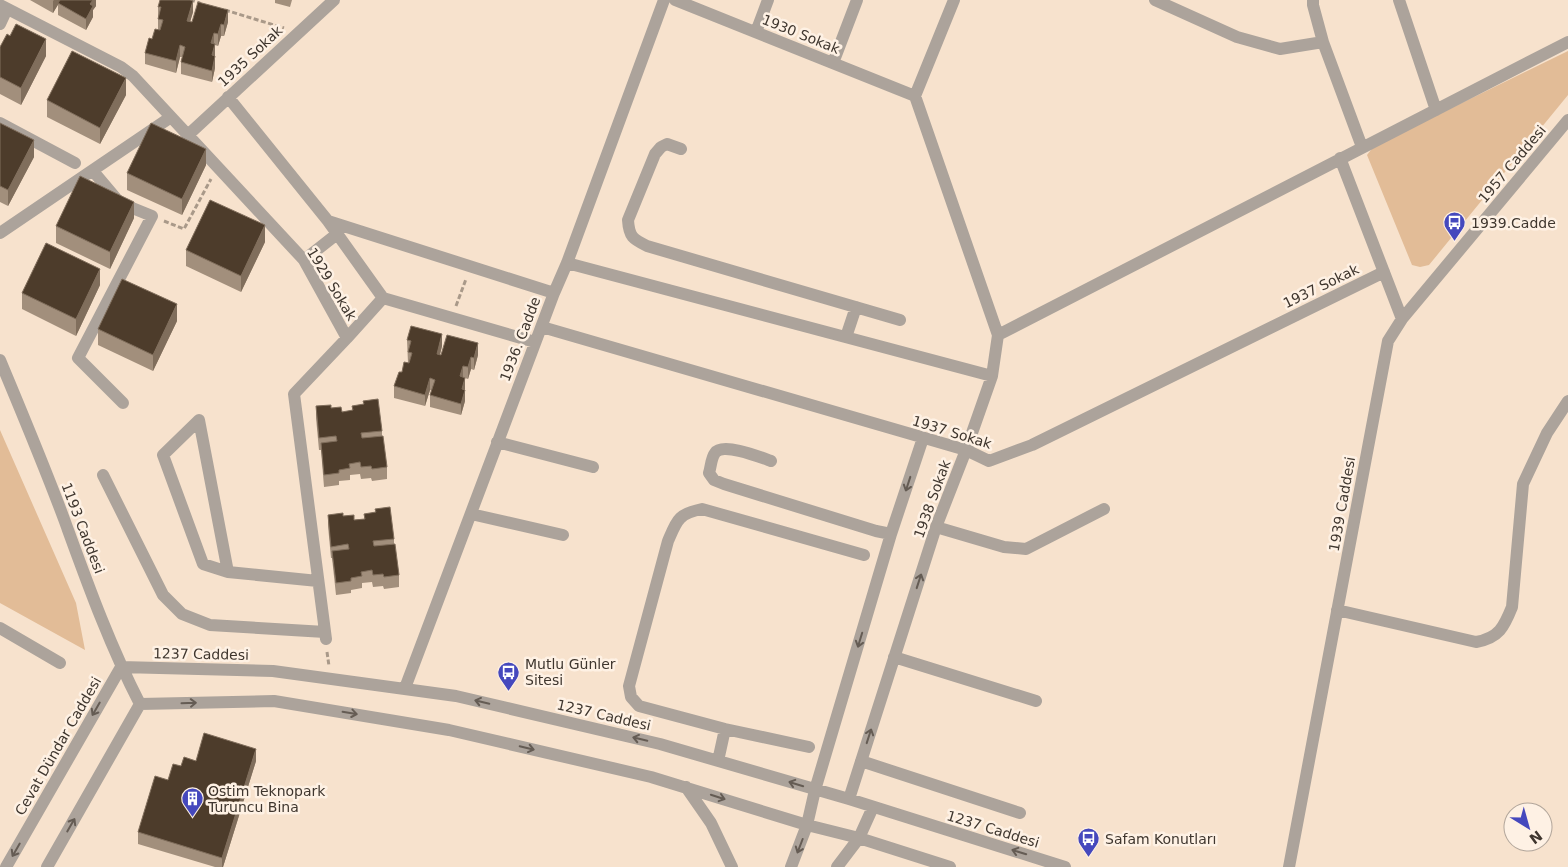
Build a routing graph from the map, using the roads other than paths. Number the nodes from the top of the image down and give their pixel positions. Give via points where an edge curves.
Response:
1 (334, 0) edge
2 (664, 0) edge
3 (675, 0) edge
4 (768, 0) edge
5 (857, 0) edge
6 (954, 0) edge
7 (1155, 0) edge
8 (1313, 0) edge
9 (1399, 0) edge
10 (3, 7) edge
11 (0, 24) edge
12 (756, 32) junction
13 (1323, 42) junction
14 (1568, 42) edge
15 (833, 63) junction
16 (915, 96) junction
17 (228, 98) junction
18 (1436, 110) junction
19 (171, 117) junction
20 (1568, 120) edge
21 (0, 123) edge
22 (188, 135) junction
23 (1362, 147) junction
24 (681, 150) dead end
25 (1340, 158) junction
26 (75, 163) dead end
27 (93, 171) junction
28 (328, 221) junction
29 (0, 233) edge
30 (337, 234) junction
31 (304, 260) junction
32 (566, 263) junction
33 (1384, 272) junction
34 (554, 293) junction
35 (383, 298) junction
36 (856, 307) junction
37 (1402, 319) junction
38 (900, 320) dead end
39 (542, 327) junction
40 (998, 334) junction
41 (846, 337) junction
42 (346, 338) junction
43 (535, 342) junction
44 (0, 360) edge
45 (992, 376) junction
46 (1568, 401) edge
47 (123, 403) dead end
48 (923, 438) junction
49 (498, 442) junction
50 (966, 450) junction
51 (771, 461) dead end
52 (593, 467) dead end
53 (103, 475) dead end
54 (1104, 508) dead end
55 (471, 514) junction
56 (936, 527) junction
57 (891, 534) junction
58 (563, 535) dead end
59 (864, 555) dead end
60 (228, 572) junction
61 (318, 581) junction
62 (1337, 610) junction
63 (0, 628) edge
64 (894, 657) junction
65 (60, 663) dead end
66 (121, 667) junction
67 (405, 688) junction
68 (1036, 701) dead end
69 (140, 704) junction
70 (725, 729) junction
71 (809, 747) dead end
72 (718, 761) junction
73 (861, 761) junction
74 (686, 787) junction
75 (815, 790) junction
76 (849, 799) junction
77 (873, 807) junction
78 (1020, 813) dead end
79 (807, 825) junction
80 (859, 838) junction
81 (6, 867) edge
82 (47, 867) edge
83 (732, 867) edge
84 (791, 867) edge
85 (837, 867) edge
86 (950, 867) edge
87 (1065, 867) edge
88 (1289, 867) edge

1 - 17 street, 1935 Sokak
2 - 32 street, 1936. Cadde
3 - 12 street, 1930 Sokak
4 - 12 street
5 - 15 street
6 - 16 street
7 - 13 street via 1237,38 1280,48
8 - 13 street
9 - 18 street
10 - 11 street
10 - 19 street, 1929 Sokak via 128,71
12 - 15 street, 1930 Sokak
13 - 23 street
14 - 18 street
15 - 16 street, 1930 Sokak
16 - 40 street, 1938 Sokak
17 - 22 street, 1935 Sokak
17 - 28 street
18 - 23 street
19 - 22 street, 1929 Sokak
19 - 27 street
20 - 37 street, 1957 Caddesi
21 - 26 street
22 - 31 street, 1929 Sokak
23 - 25 street
24 - 36 street via 667,144 655,154 628,220 628,232 635,239 647,246
25 - 33 street
25 - 40 street
27 - 29 street
27 - 47 street via 120,203 152,216 78,358
28 - 30 street
28 - 34 street
30 - 31 street
30 - 35 street
31 - 42 street, 1929 Sokak
32 - 34 street, 1936. Cadde
32 - 41 street
33 - 37 street
33 - 50 street, 1937 Sokak via 1032,445 988,461
34 - 39 street, 1936. Cadde
35 - 42 street
35 - 43 street
36 - 38 street
36 - 41 street
37 - 62 street, 1939 Caddesi via 1390,335 1386,348
39 - 43 street, 1936. Cadde
39 - 48 street, 1937 Sokak
40 - 45 street, 1938 Sokak
41 - 45 street
42 - 61 street, 1929 Sokak via 294,394
43 - 49 street, 1936. Cadde
44 - 66 street, 1193 Caddesi
45 - 50 street, 1938 Sokak
46 - 62 street via 1547,433 1524,484 1512,606 1505,624 1490,639 1476,642
48 - 50 street, 1937 Sokak
48 -> 57 street, 1938 Sokak
49 - 52 street
49 - 55 street, 1936. Cadde
50 - 56 street, 1938 Sokak
51 - 57 street via 721,449 715,453 709,473 714,480 724,484
53 - 61 street, 1929 Sokak via 163,595 182,614 210,625 325,635
54 - 56 street via 1026,549 1004,547
55 - 58 street
55 - 67 street, 1936. Cadde
64 -> 56 street, 1938 Sokak
57 -> 75 street, 1938 Sokak
59 - 70 street via 702,509 677,519 631,677 631,697 639,706
60 - 60 street via 226,562 199,420 163,456 203,564
60 - 61 street
62 - 88 street, 1939 Caddesi
63 - 65 street
64 - 68 street
73 -> 64 street, 1938 Sokak
66 - 67 street, 1237 Caddesi via 273,671
66 - 69 street, 1193 Caddesi
66 -> 81 street, Cevat Dündar Caddesi
72 -> 67 street, 1237 Caddesi via 466,698
69 -> 74 street via 274,700 449,730 651,776
82 -> 69 street
70 - 71 street
70 - 72 street
75 -> 72 street, 1237 Caddesi
73 - 76 street, 1938 Sokak
73 - 78 street
74 -> 79 street
74 - 83 street via 711,823
75 - 76 street, 1237 Caddesi
75 - 79 street, 1938 Sokak
76 - 77 street, 1237 Caddesi
77 - 80 street
87 -> 77 street, 1237 Caddesi
79 - 80 street
79 -> 84 street, 1938 Sokak
80 - 85 street
80 - 86 street

